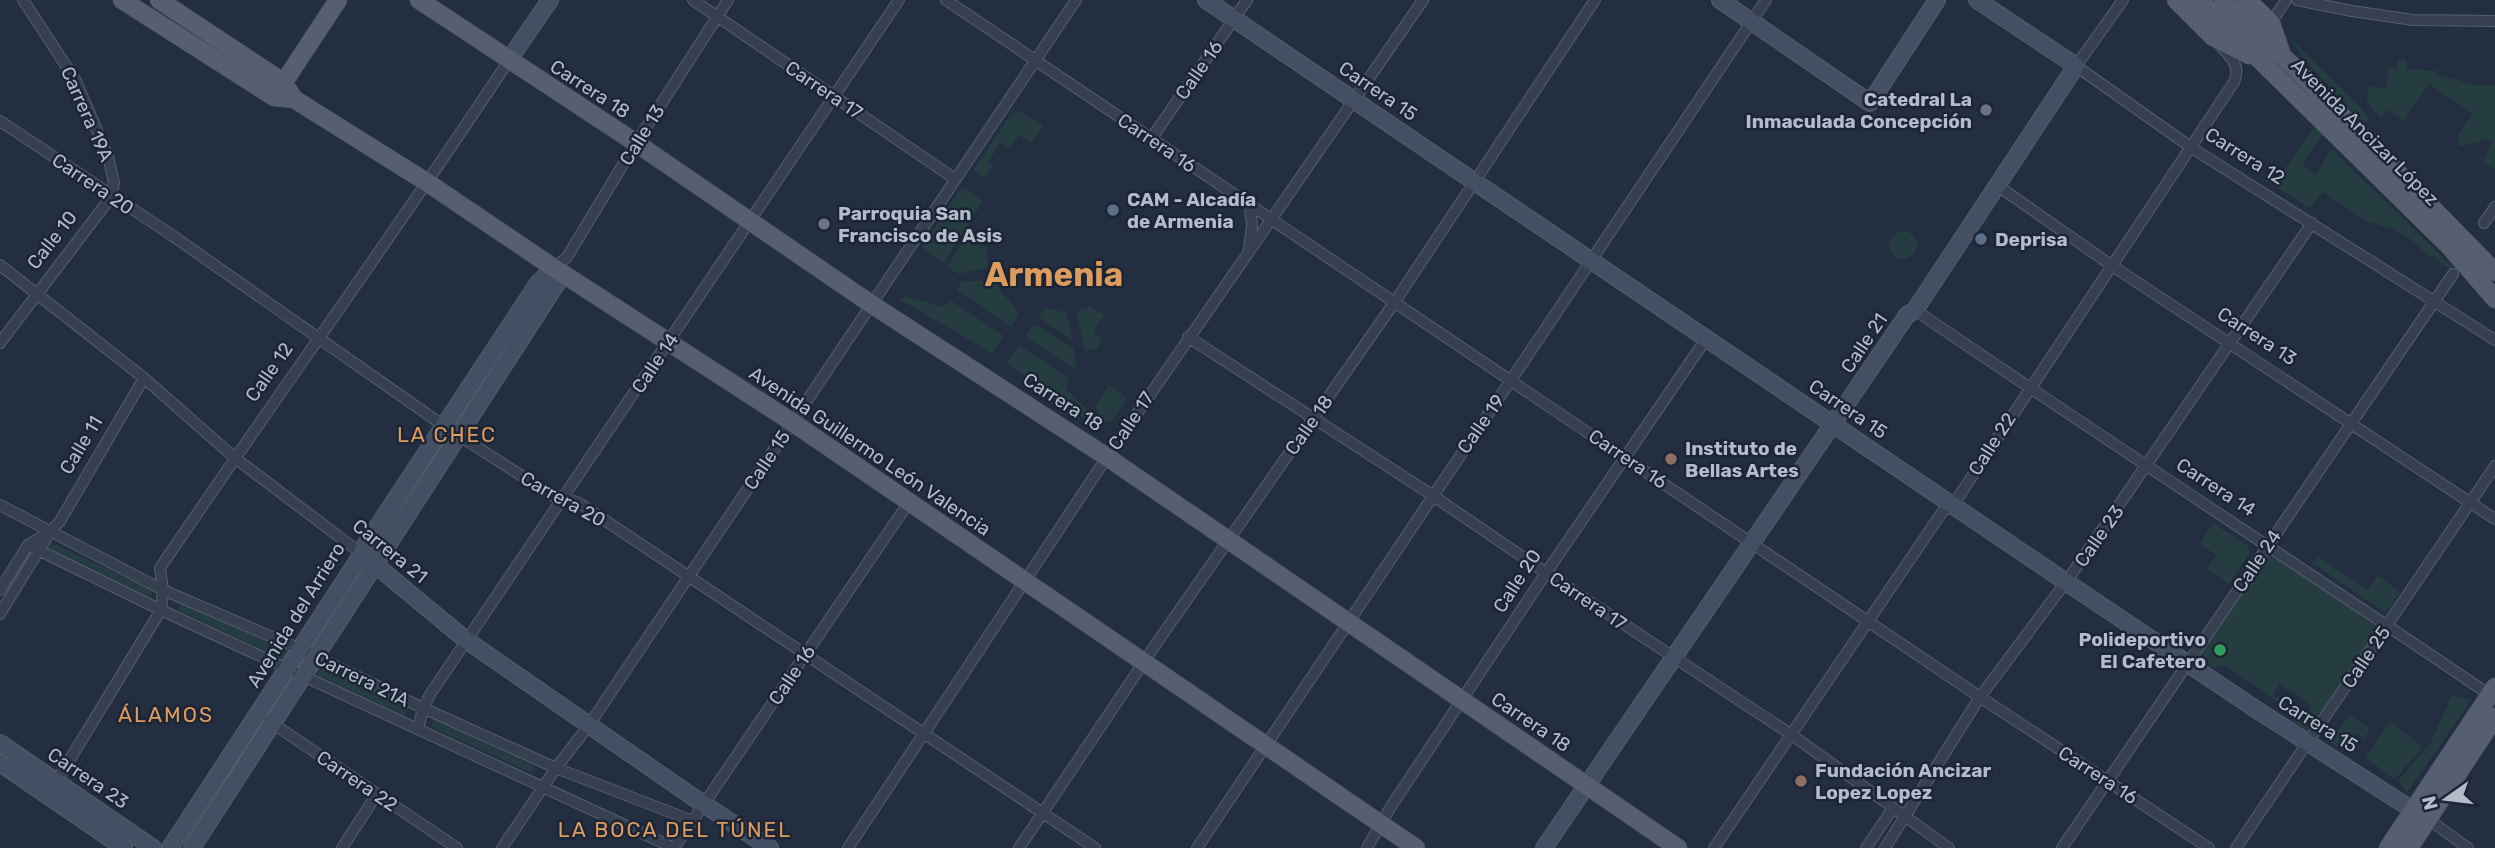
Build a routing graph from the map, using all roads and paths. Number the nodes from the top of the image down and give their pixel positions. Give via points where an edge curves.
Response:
1 (23, 0) edge
2 (159, 0) edge
3 (338, 0) edge
4 (419, 0) edge
5 (550, 0) edge
6 (693, 0) edge
7 (728, 0) edge
8 (899, 0) edge
9 (946, 0) edge
10 (1076, 0) edge
11 (1206, 0) edge
12 (1247, 0) edge
13 (1423, 0) edge
14 (1595, 0) edge
15 (1720, 0) edge
16 (1766, 0) edge
17 (1937, 0) edge
18 (1977, 0) edge
19 (2123, 0) edge
20 (2176, 0) edge
21 (2199, 0) edge
22 (2223, 0) edge
23 (2246, 0) edge
24 (2286, 0) edge
25 (2297, 0) edge
26 (128, 1) edge
27 (717, 17) junction
28 (1235, 18) junction
29 (1752, 20) junction
30 (2495, 21) edge
31 (2271, 23) junction
32 (2213, 37) junction
33 (1035, 59) junction
34 (509, 60) junction
35 (2275, 60) junction
36 (2076, 66) junction
37 (1048, 68) junction
38 (1020, 83) junction
39 (279, 89) junction
40 (833, 96) junction
41 (1354, 100) junction
42 (0, 121) edge
43 (1151, 139) junction
44 (636, 143) junction
45 (2192, 148) junction
46 (955, 179) junction
47 (1473, 181) junction
48 (428, 183) junction
49 (1998, 186) junction
50 (111, 197) junction
51 (1250, 207) junction
52 (2495, 207) edge
53 (1271, 220) junction
54 (750, 221) junction
55 (2312, 223) junction
56 (2484, 223) dead end
57 (1248, 254) junction
58 (1592, 261) junction
59 (0, 265) edge
60 (2112, 265) junction
61 (559, 271) junction
62 (2495, 272) edge
63 (2453, 274) dead end
64 (37, 293) junction
65 (2495, 299) edge
66 (2434, 301) junction
67 (1394, 303) junction
68 (872, 304) junction
69 (1915, 310) junction
70 (1188, 337) junction
71 (319, 338) junction
72 (1706, 339) junction
73 (2495, 340) edge
74 (669, 341) junction
75 (0, 342) edge
76 (2231, 343) junction
77 (144, 378) junction
78 (1511, 380) junction
79 (2029, 388) junction
80 (1314, 418) junction
81 (792, 422) junction
82 (2350, 423) junction
83 (1835, 424) junction
84 (451, 431) junction
85 (1107, 457) junction
86 (1625, 457) junction
87 (234, 458) junction
88 (2495, 466) edge
89 (2146, 467) junction
90 (1432, 495) junction
91 (563, 497) junction
92 (909, 502) junction
93 (2471, 503) junction
94 (0, 505) edge
95 (1952, 505) junction
96 (2495, 519) edge
97 (50, 532) junction
98 (1229, 540) junction
99 (1753, 543) junction
100 (29, 545) junction
101 (2267, 546) junction
102 (39, 552) junction
103 (368, 560) junction
104 (1546, 573) junction
105 (688, 577) junction
106 (1025, 582) junction
107 (2066, 582) junction
108 (0, 590) edge
109 (163, 590) junction
110 (161, 610) junction
111 (0, 614) edge
112 (1870, 621) junction
113 (1348, 622) junction
114 (2388, 625) junction
115 (466, 640) junction
116 (300, 649) junction
117 (806, 654) junction
118 (316, 657) junction
119 (1674, 658) junction
120 (1144, 662) junction
121 (2187, 663) junction
122 (295, 673) junction
123 (2493, 694) edge
124 (1980, 697) junction
125 (1462, 702) junction
126 (423, 708) junction
127 (258, 714) junction
128 (2495, 717) edge
129 (273, 724) junction
130 (589, 725) junction
131 (418, 729) junction
132 (923, 733) junction
133 (1792, 735) junction
134 (2308, 742) junction
135 (0, 743) edge
136 (1266, 744) junction
137 (0, 763) edge
138 (556, 768) junction
139 (2107, 781) junction
140 (56, 782) junction
141 (1587, 786) junction
142 (543, 789) junction
143 (377, 794) junction
144 (705, 805) junction
145 (1893, 808) junction
146 (1042, 813) junction
147 (2420, 815) junction
148 (1905, 817) junction
149 (693, 821) junction
150 (1382, 825) junction
151 (124, 848) edge
152 (153, 848) edge
153 (170, 848) edge
154 (192, 848) edge
155 (342, 848) edge
156 (457, 848) edge
157 (502, 848) edge
158 (674, 848) edge
159 (770, 848) edge
160 (848, 848) edge
161 (1019, 848) edge
162 (1095, 848) edge
163 (1196, 848) edge
164 (1367, 848) edge
165 (1416, 848) edge
166 (1544, 848) edge
167 (1678, 848) edge
168 (1714, 848) edge
169 (1866, 848) edge
170 (1885, 848) edge
171 (1949, 848) edge
172 (2062, 848) edge
173 (2209, 848) edge
174 (2236, 848) edge
175 (2388, 848) edge
176 (2409, 848) edge
177 (2468, 848) edge

1 - 50 street, Carrera 19A via 76,81 108,156 114,183
2 - 39 main road, Avenida Guillermo León Valencia
3 - 39 main road
4 - 34 main road, Carrera 18
5 - 34 street, Calle 12
6 - 27 street, Carrera 17
7 - 27 street, Calle 13
8 - 40 street, Calle 14
9 - 33 street, Carrera 16
10 - 33 street, Calle 15
11 - 28 street, Carrera 15
12 - 28 street, Calle 16
13 - 41 street, Calle 17
14 - 47 street, Calle 18
15 - 29 street
16 - 29 street, Calle 19
17 - 29 street via 1870,103
18 - 36 street, Carrera 12
19 - 36 street, Calle 21
20 - 32 main road
21 - 35 main road, Avenida Ancizar López
22 - 35 main road, Avenida Ancizar López
23 - 31 main road
24 - 31 street
25 - 30 street via 2413,20
26 - 39 main road, Avenida Guillermo León Valencia
27 - 40 street, Carrera 17
27 - 44 street, Calle 13
28 - 41 street, Carrera 15
28 - 43 street, Calle 16
29 - 58 street, Calle 19
31 - 35 main road
32 - 35 main road
32 - 45 street, Calle 22 via 2238,73
33 - 37 street, Carrera 16
33 - 38 street, Calle 15
34 - 44 main road, Carrera 18
34 - 48 street, Calle 12
35 - 62 main road, Avenida Ancizar López
35 - 65 main road, Avenida Ancizar López via 2380,180 2449,246
36 - 45 street, Carrera 12
36 - 49 street, Calle 21
37 - 38 street
37 - 43 street, Carrera 16
38 - 46 street, Calle 15
39 - 48 main road, Avenida Guillermo León Valencia
40 - 46 street, Carrera 17
40 - 54 street, Calle 14
41 - 47 street, Carrera 15
41 - 53 street, Calle 17
42 - 50 street, Carrera 20
43 - 51 street, Carrera 16
44 - 54 main road, Carrera 18
44 - 61 street, Calle 13
45 - 55 street, Carrera 12
45 - 60 street, Calle 22
46 - 68 street, Calle 15
47 - 58 street, Carrera 15
47 - 67 street, Calle 18
48 - 61 main road, Avenida Guillermo León Valencia
48 - 71 street, Calle 12
49 - 60 street, Carrera 13
49 - 69 street, Calle 21
50 - 64 street, Calle 10
50 - 71 street, Carrera 20
51 - 53 street, Carrera 16
51 - 57 street
52 - 56 street
53 - 57 street, Calle 17
53 - 67 street, Carrera 16
54 - 68 main road, Carrera 18
54 - 74 street, Calle 14
55 - 66 street, Carrera 12
55 - 76 street, Calle 23
57 - 70 street, Calle 17
58 - 72 street, Carrera 15
58 - 78 street, Calle 19
59 - 64 street, Carrera 21
60 - 76 street, Carrera 13
60 - 79 street, Calle 22
61 - 74 main road, Avenida Guillermo León Valencia
61 - 84 street, Avenida del Arriero
63 - 66 street, Calle 24
64 - 75 street, Calle 10
64 - 77 street, Carrera 21
66 - 73 street, Carrera 12
66 - 82 street, Calle 24
67 - 78 street, Carrera 16
67 - 80 street, Calle 18
68 - 81 street, Calle 15
68 - 85 main road, Carrera 18
69 - 79 street, Carrera 14
69 - 83 street, Calle 21
70 - 80 street, Carrera 17
70 - 85 street, Calle 17
71 - 84 street, Carrera 20
71 - 87 street, Calle 12
72 - 83 street, Carrera 15
72 - 86 street, Calle 20
74 - 81 main road, Avenida Guillermo León Valencia
74 - 91 street, Calle 14
76 - 82 street, Carrera 13
76 - 89 street, Calle 23
77 - 87 street, Carrera 21
77 - 97 street, Calle 11
78 - 86 street, Carrera 16
78 - 90 street, Calle 19
79 - 89 street, Carrera 14
79 - 95 street, Calle 22
80 - 90 street, Carrera 17
80 - 98 street, Calle 18
81 - 92 main road, Avenida Guillermo León Valencia
81 - 105 street, Calle 15
82 - 93 street, Carrera 13
82 - 101 street, Calle 24
83 - 95 street, Carrera 15
83 - 99 street, Calle 21
84 - 91 street, Carrera 20 via 552,496
84 - 103 street, Avenida del Arriero via 364,547
85 - 98 main road, Carrera 18
85 - 106 street, Calle 17
86 - 99 street, Carrera 16
86 - 104 street, Calle 20
87 - 103 street, Carrera 21
87 - 109 street, Calle 12 via 160,568
88 - 93 street, Calle 25
89 - 101 street, Carrera 14
89 - 107 street, Calle 23
90 - 104 street, Carrera 17
90 - 113 street, Calle 19
91 - 105 street, Carrera 20 via 579,503
91 - 115 street, Calle 14
92 - 106 main road, Avenida Guillermo León Valencia
92 - 117 street, Calle 16
93 - 96 street, Carrera 13
93 - 114 street, Calle 25
94 - 97 street, Carrera 21A
95 - 107 street, Carrera 15
95 - 112 street, Calle 22 via 1943,511
97 - 100 street, Calle 11
97 - 102 street, Calle 11
97 - 109 street, Carrera 21A
98 - 113 main road, Carrera 18
98 - 120 street, Calle 18
99 - 112 street, Carrera 16
99 - 119 street, Calle 21
100 - 102 street, Carrera 21A
100 - 108 street, Calle 11
101 - 114 street, Carrera 14
101 - 121 street, Calle 24
102 - 110 street, Carrera 21A
102 - 111 street, Calle 11
103 - 115 street, Carrera 21
103 - 116 street, Avenida del Arriero
103 - 118 street, Avenida del Arriero
104 - 119 street, Carrera 17
104 - 125 street, Calle 20
105 - 117 street, Carrera 20
105 - 130 street, Calle 15
106 - 120 main road, Avenida Guillermo León Valencia
106 - 132 street, Calle 17
107 - 121 street, Carrera 15
107 - 124 street, Calle 23
109 - 110 street, Calle 12
109 - 116 street, Carrera 21A
110 - 122 street, Carrera 21A
110 - 140 street, Calle 12
112 - 124 street, Carrera 16
112 - 133 street, Calle 22
113 - 125 main road, Carrera 18
113 - 136 street, Calle 19
114 - 123 street, Carrera 14
114 - 134 street, Calle 25
115 - 126 street, Calle 14
115 - 130 street, Carrera 21
116 - 118 street, Carrera 21A
116 - 122 street, Avenida del Arriero
117 - 132 street, Carrera 20
117 - 144 street, Calle 16
118 - 122 street, Avenida del Arriero
118 - 126 street, Carrera 21A
119 - 133 street, Carrera 17
119 - 141 street, Calle 21
120 - 136 main road, Avenida Guillermo León Valencia
120 - 146 street, Calle 18
121 - 134 street, Carrera 15
121 - 139 street, Calle 24
122 - 127 street, Avenida del Arriero
122 - 129 street, Avenida del Arriero
122 - 131 street, Carrera 21A
123 - 147 main road
124 - 139 street, Carrera 16
124 - 148 street, Calle 23
125 - 141 main road, Carrera 18
125 - 150 street, Calle 20
126 - 131 street, Calle 14
126 - 138 street, Carrera 21A
127 - 129 street, Carrera 22
127 - 153 street, Avenida del Arriero
128 - 147 main road
129 - 143 street, Carrera 22
129 - 154 street, Avenida del Arriero
130 - 138 street, Calle 15
130 - 144 street, Carrera 21
131 - 142 street, Carrera 21A
132 - 146 street, Carrera 20
132 - 160 street, Calle 17
133 - 145 street, Carrera 17
133 - 168 street, Calle 22
134 - 147 street, Carrera 15
134 - 174 street, Calle 25
135 - 140 street, Carrera 23
136 - 150 main road, Avenida Guillermo León Valencia
136 - 163 street, Calle 19
137 - 151 street, Carrera 23
138 - 142 street, Calle 15
138 - 149 street, Carrera 21A
139 - 172 street, Calle 24
139 - 173 street, Carrera 16
140 - 152 street, Carrera 23
141 - 166 street, Calle 21
141 - 167 main road, Carrera 18
142 - 157 street, Calle 15
142 - 158 street, Carrera 21A
143 - 155 street
143 - 156 street, Carrera 22
144 - 149 street, Calle 16
144 - 159 street, Carrera 21
145 - 148 street, Carrera 17
145 - 169 street
146 - 161 street, Calle 18
146 - 162 street, Carrera 20
147 - 175 main road
147 - 176 main road
147 - 177 street, Carrera 15
148 - 170 street, Calle 23
148 - 171 street, Carrera 17
149 - 158 street, Calle 16
150 - 164 street, Calle 20
150 - 165 main road, Avenida Guillermo León Valencia

